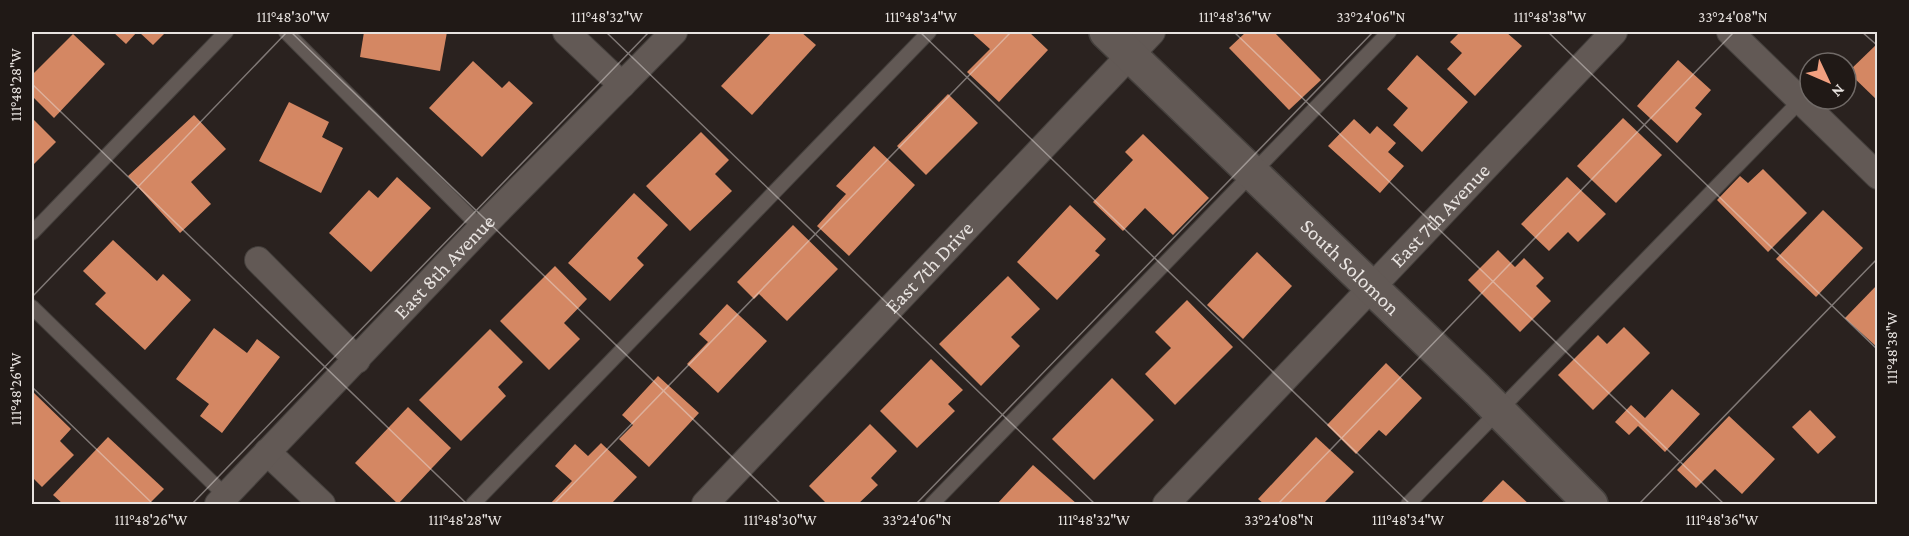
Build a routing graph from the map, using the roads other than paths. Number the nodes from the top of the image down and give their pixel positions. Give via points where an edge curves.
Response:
1 (226, 32) edge
2 (286, 32) edge
3 (566, 32) edge
4 (674, 32) edge
5 (929, 32) edge
6 (1106, 32) edge
7 (1389, 32) edge
8 (1614, 32) edge
9 (1730, 32) edge
10 (1141, 43) edge
11 (622, 85) junction
12 (1798, 99) edge
13 (1798, 103) edge
14 (1810, 111) edge
15 (1252, 173) junction
16 (1878, 176) edge
17 (481, 228) junction
18 (32, 233) edge
19 (258, 260) dead end
20 (1371, 287) junction
21 (32, 308) edge
22 (357, 360) junction
23 (1498, 410) junction
24 (267, 452) junction
25 (222, 500) edge
26 (322, 504) edge
27 (473, 504) edge
28 (705, 504) edge
29 (932, 504) edge
30 (1166, 504) edge
31 (1408, 504) edge
32 (1591, 504) edge

1 - 18 lane
2 - 17 lane
3 - 11 street
4 - 11 street, East 8th Avenue
5 - 27 lane
6 - 10 street, South Solomon
7 - 15 lane
8 - 20 street, East 7th Avenue
9 - 12 street
10 - 15 street, South Solomon
10 - 28 street, East 7th Drive
11 - 17 street, East 8th Avenue
13 - 23 lane
14 - 16 street
15 - 20 street, South Solomon
15 - 29 lane
17 - 22 street, East 8th Avenue
19 - 22 street
20 - 23 street, South Solomon
20 - 30 street, East 7th Avenue
21 - 25 lane
22 - 24 street, East 8th Avenue
23 - 31 lane
23 - 32 street, South Solomon
24 - 25 street, East 8th Avenue
24 - 26 street

